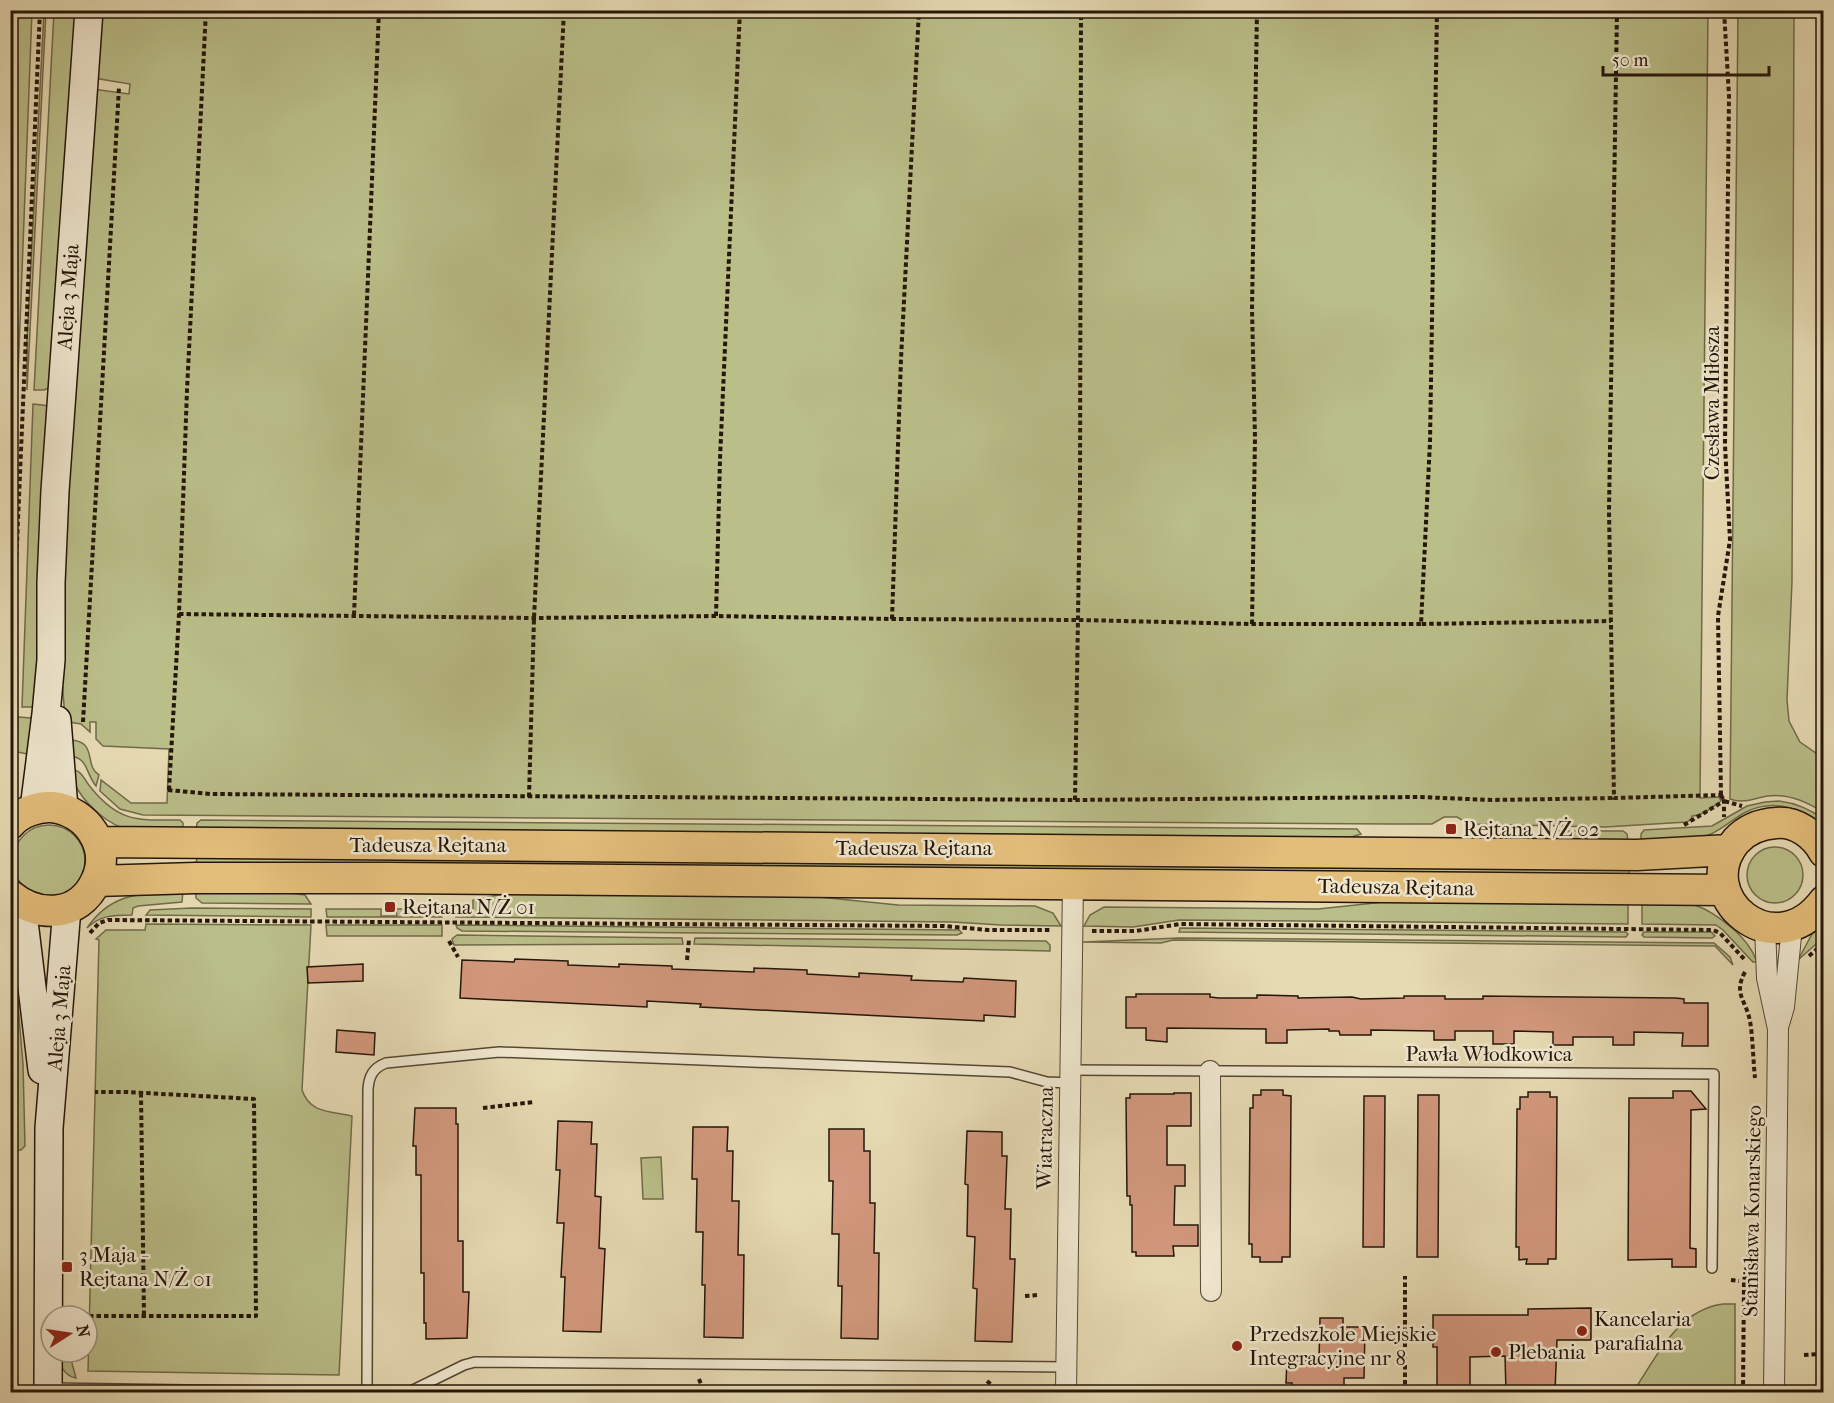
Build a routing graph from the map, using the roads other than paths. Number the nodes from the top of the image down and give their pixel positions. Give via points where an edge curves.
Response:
1 (89, 10) edge
2 (51, 660) junction
3 (64, 809) junction
4 (22, 816) edge
5 (98, 842) junction
6 (1729, 850) junction
7 (1824, 852) edge
8 (96, 882) junction
9 (1073, 883) junction
10 (1725, 890) junction
11 (16, 900) edge
12 (1824, 901) edge
13 (67, 908) junction
14 (1779, 927) junction
15 (1778, 1029) junction
16 (1210, 1071) junction
17 (1070, 1077) junction
18 (49, 1128) junction
19 (1713, 1268) dead end
20 (1211, 1291) dead end
21 (1066, 1367) junction
22 (48, 1390) edge
23 (325, 1392) edge
24 (367, 1392) edge
25 (402, 1392) edge
26 (1066, 1392) edge
27 (1774, 1392) edge

1 - 2 street, Aleja 3 Maja via 62,385 51,583
2 - 3 street
2 - 4 street via 46,714
3 - 4 main road via 49,807
3 - 5 main road via 79,816
5 - 6 main road, Tadeusza Rejtana via 1637,855
5 - 8 main road via 101,862
6 - 7 main road via 1743,833 1761,824 1783,822 1803,829
6 - 10 main road via 1723,870
8 - 9 main road, Tadeusza Rejtana via 239,878
8 - 13 main road via 84,898
9 - 10 main road, Tadeusza Rejtana
9 - 17 street, Wiatraczna
10 - 14 main road via 1733,907 1747,920
11 - 13 main road via 44,911
11 - 18 street, Aleja 3 Maja
12 - 14 main road via 1810,916
13 - 18 street, Aleja 3 Maja
14 - 15 street, Stanisława Konarskiego via 1784,1007
14 - 15 street, Stanisława Konarskiego via 1767,978
15 - 27 street, Stanisława Konarskiego
16 - 17 lane, Pawła Włodkowica
16 - 19 lane, Pawła Włodkowica via 1714,1074
16 - 20 street
17 - 21 street, Wiatraczna
17 - 24 lane, Pawła Włodkowica via 1047,1082 1010,1072 499,1052 379,1066 371,1075 368,1089
18 - 22 street, Aleja 3 Maja
21 - 25 lane via 475,1362
21 - 26 street, Wiatraczna
22 - 23 lane

